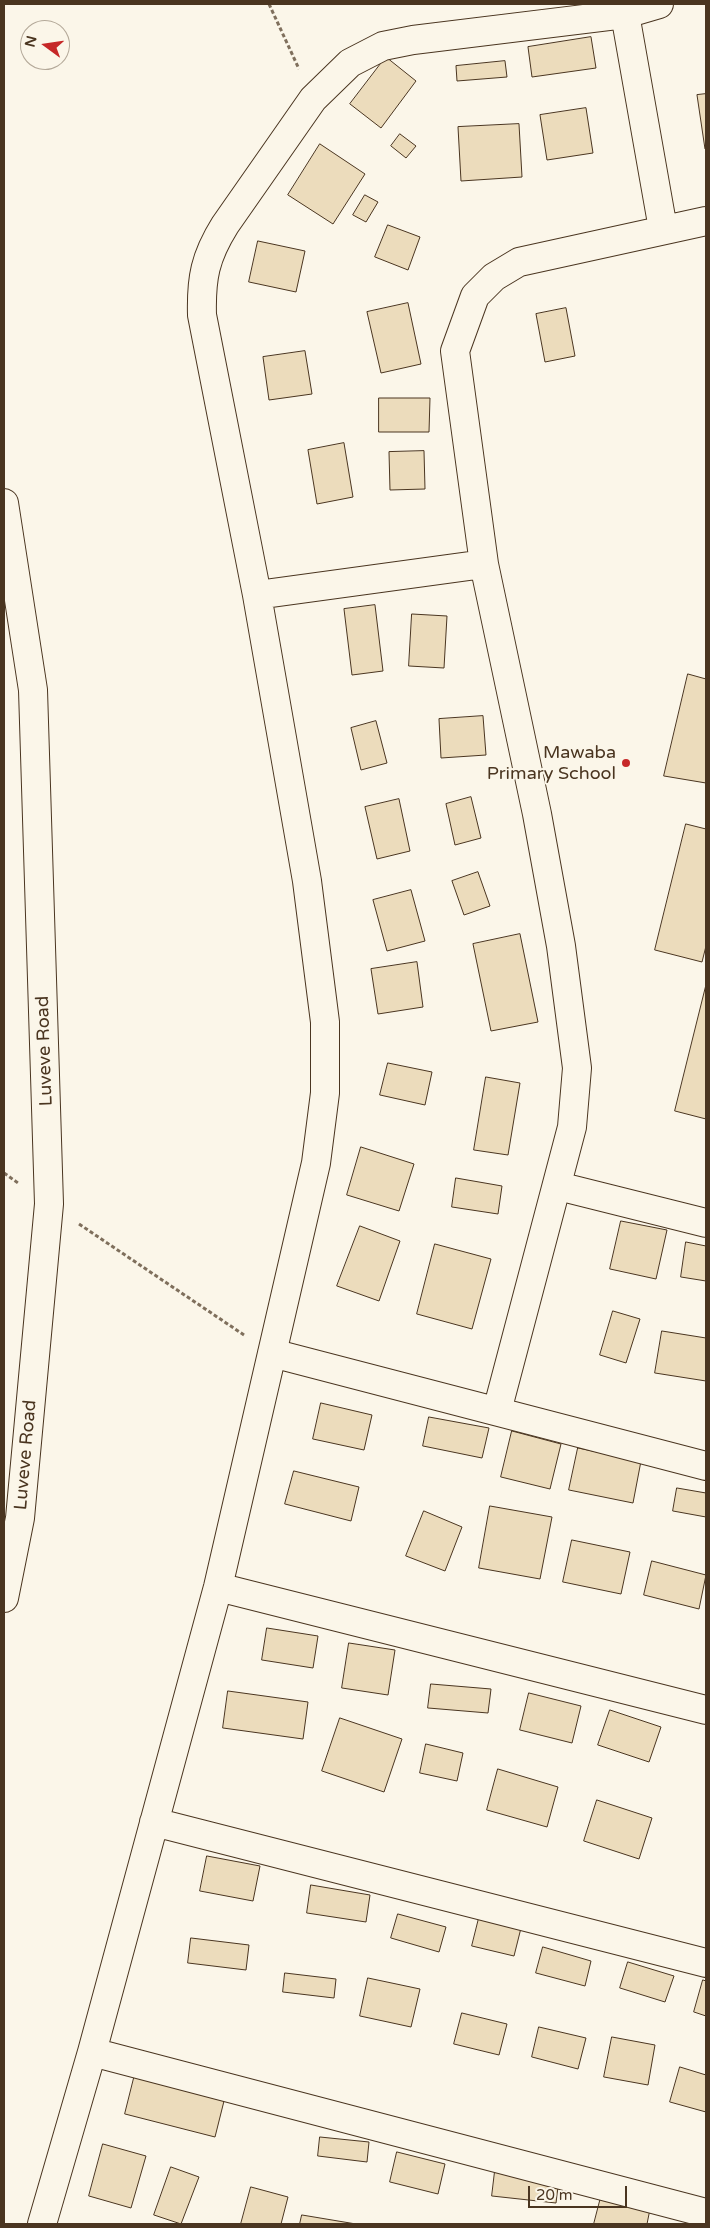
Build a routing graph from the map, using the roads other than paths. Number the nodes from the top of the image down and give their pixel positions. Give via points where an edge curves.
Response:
1 (659, 4) edge
2 (625, 14) junction
3 (706, 221) edge
4 (663, 229) junction
5 (4, 503) edge
6 (484, 564) junction
7 (257, 595) junction
8 (558, 1186) junction
9 (706, 1223) edge
10 (272, 1353) junction
11 (497, 1411) junction
12 (706, 1466) edge
13 (218, 1588) junction
14 (4, 1598) edge
15 (706, 1710) edge
16 (154, 1822) junction
17 (706, 1963) edge
18 (92, 2052) junction
19 (706, 2213) edge
20 (42, 2224) edge

1 - 2 street
2 - 4 street
2 - 7 street via 413,40 383,46 350,63 313,99 213,245 204,268 202,315
3 - 4 street
4 - 6 street via 519,262 494,277 475,296 455,351
5 - 14 street, Luveve Road via 34,690 49,1204 20,1518
6 - 7 street
6 - 8 street via 537,814 561,946 577,1068 572,1127
7 - 10 street via 307,881 325,1022 326,1093 316,1163
8 - 9 street
8 - 11 street
10 - 11 street
10 - 13 street
11 - 12 street
13 - 15 street
13 - 16 street
16 - 17 street
16 - 18 street
18 - 19 street
18 - 20 street

